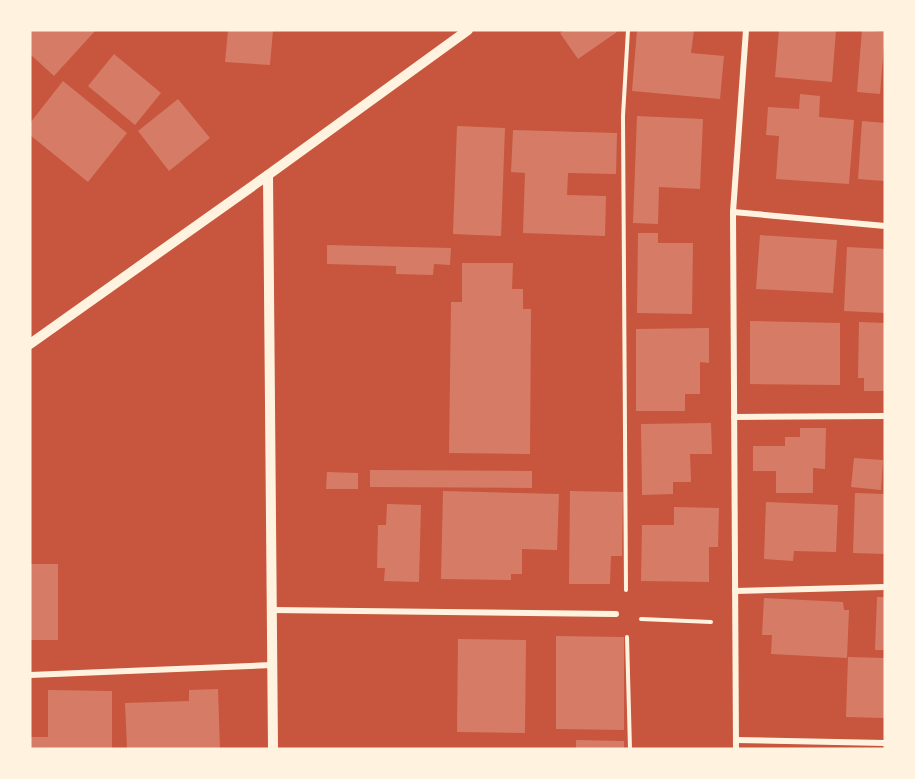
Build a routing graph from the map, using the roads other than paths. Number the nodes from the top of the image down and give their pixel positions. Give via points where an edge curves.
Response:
1 (468, 30) edge
2 (746, 30) edge
3 (268, 176) junction
4 (733, 212) junction
5 (885, 226) edge
6 (30, 344) edge
7 (885, 416) edge
8 (734, 417) junction
9 (885, 587) edge
10 (735, 591) junction
11 (272, 610) junction
12 (616, 614) road end
13 (272, 665) junction
14 (30, 675) edge
15 (736, 740) junction
16 (885, 743) edge
17 (273, 749) edge
18 (736, 749) edge

1 - 3 street
2 - 4 street
3 - 6 street
3 - 11 street
4 - 5 street
4 - 8 street
7 - 8 street
8 - 10 street
9 - 10 street
10 - 15 street
11 - 12 street
11 - 13 street
13 - 14 street
13 - 17 street
15 - 16 street
15 - 18 street

